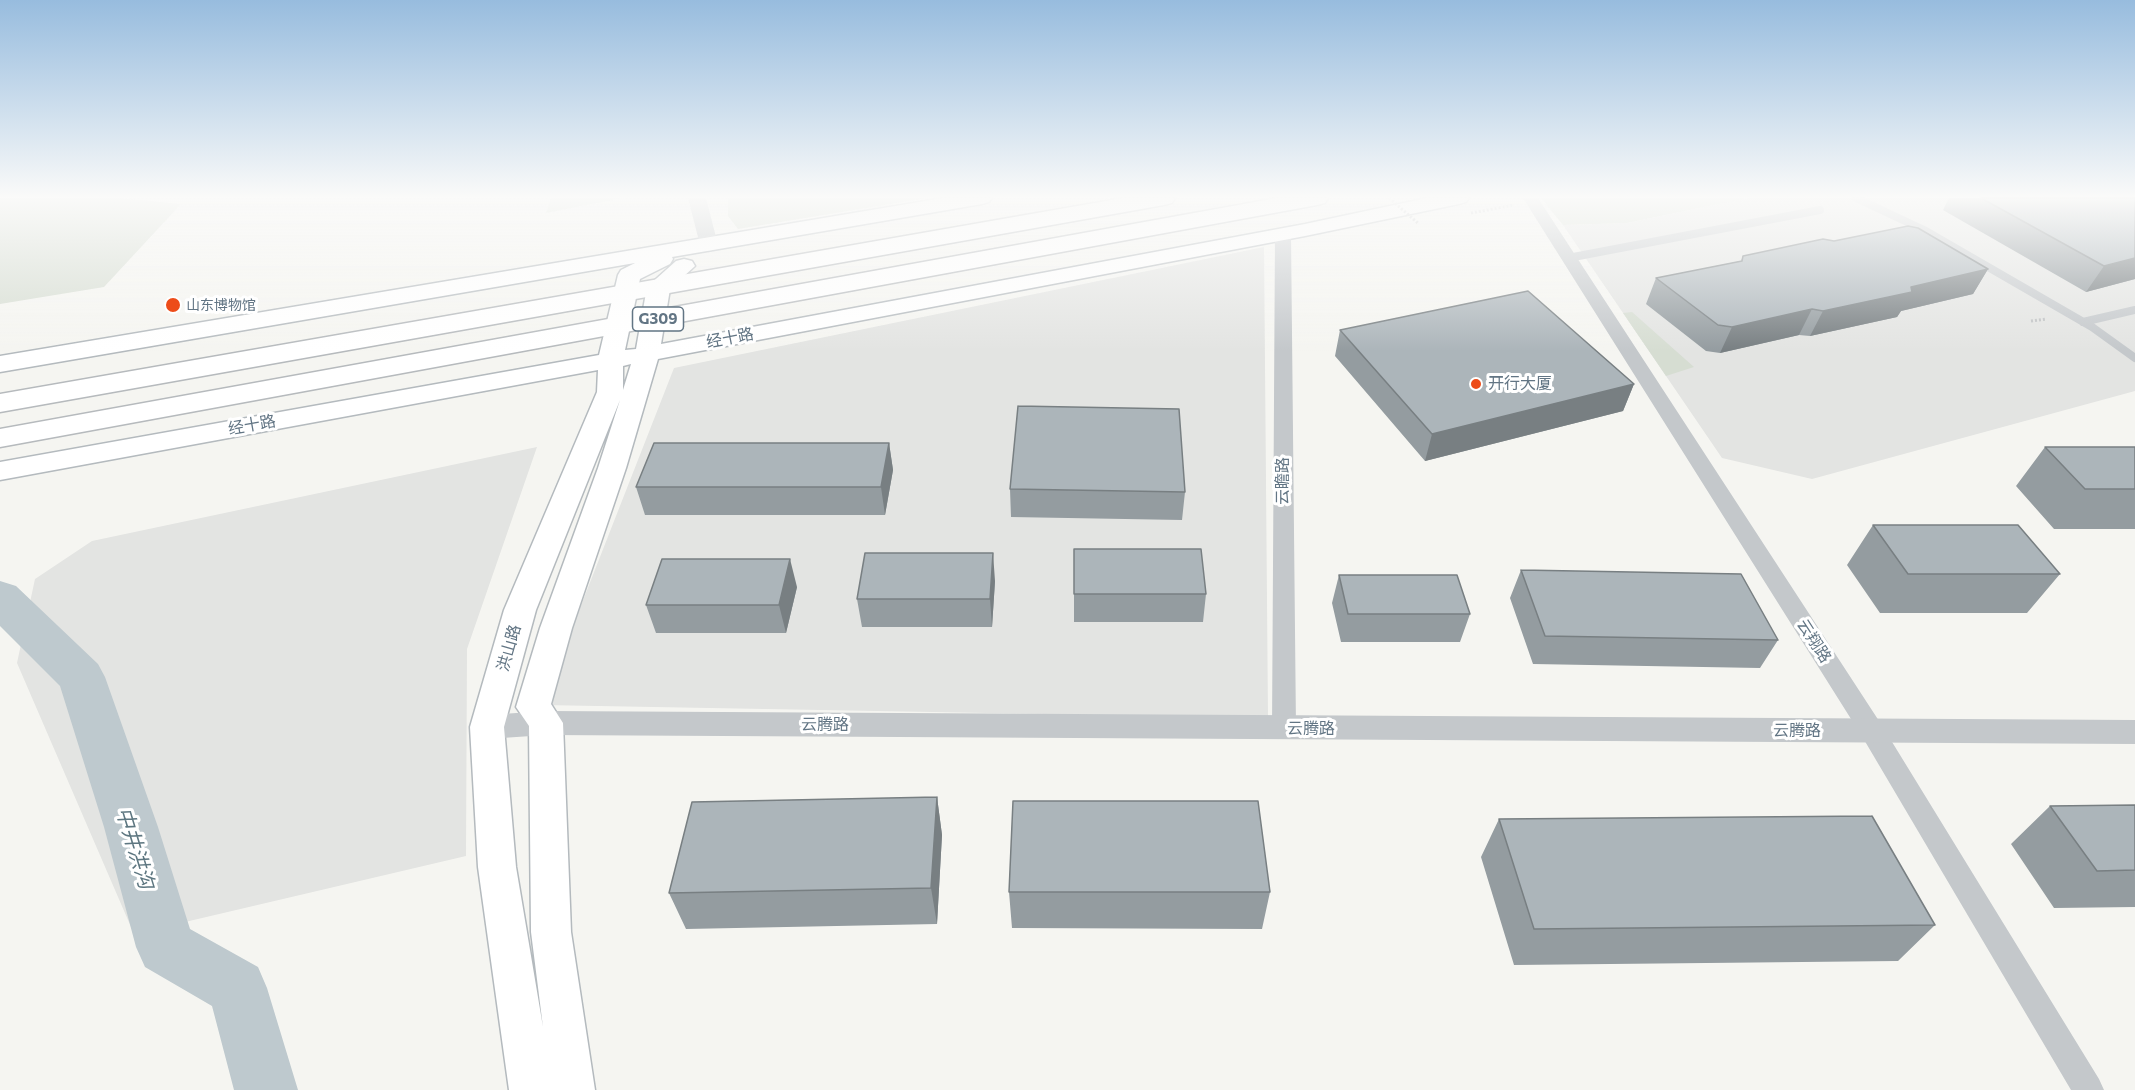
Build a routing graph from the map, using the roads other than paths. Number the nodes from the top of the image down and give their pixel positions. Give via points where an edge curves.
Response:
1 (688, 249) edge
2 (691, 249) edge
3 (692, 249) edge
4 (875, 249) edge
5 (1038, 249) edge
6 (1203, 249) edge
7 (1282, 249) edge
8 (1562, 249) edge
9 (1616, 249) edge
10 (1957, 249) edge
11 (1568, 258) junction
12 (659, 287) junction
13 (625, 293) junction
14 (2135, 310) edge
15 (654, 319) junction
16 (2083, 322) junction
17 (615, 342) junction
18 (647, 354) junction
19 (2135, 358) edge
20 (0, 364) edge
21 (0, 403) edge
22 (0, 438) edge
23 (0, 471) edge
24 (546, 723) junction
25 (487, 727) junction
26 (1284, 729) junction
27 (1872, 731) junction
28 (2135, 732) edge
29 (531, 1090) edge
30 (573, 1090) edge
31 (2088, 1090) edge

1 - 20 main road
2 - 13 main road, 洪山路 via 629,275
3 - 12 main road
4 - 12 highway, G309
5 - 15 highway, 经十路 / G309
6 - 18 main road, 经十路
7 - 26 street, 云瞻路
8 - 11 street, 云翔路
9 - 11 lane
10 - 16 lane
11 - 27 street, 云翔路
12 - 13 highway, G309
12 - 15 main road
13 - 17 main road, 洪山路
13 - 21 highway, G309
14 - 16 lane
15 - 17 highway, 经十路 / G309
15 - 18 main road
16 - 19 lane
17 - 18 main road, 经十路
17 - 22 highway, 经十路 / G309
17 - 23 main road, 经十路
17 - 25 main road, 洪山路 via 609,393 520,610
18 - 24 main road via 533,707
24 - 25 street, 云腾路
24 - 26 street, 云腾路
24 - 30 main road via 551,932
25 - 29 main road, 洪山路 via 497,867
26 - 27 street, 云腾路
27 - 28 street, 云腾路
27 - 31 street, 云翔路

